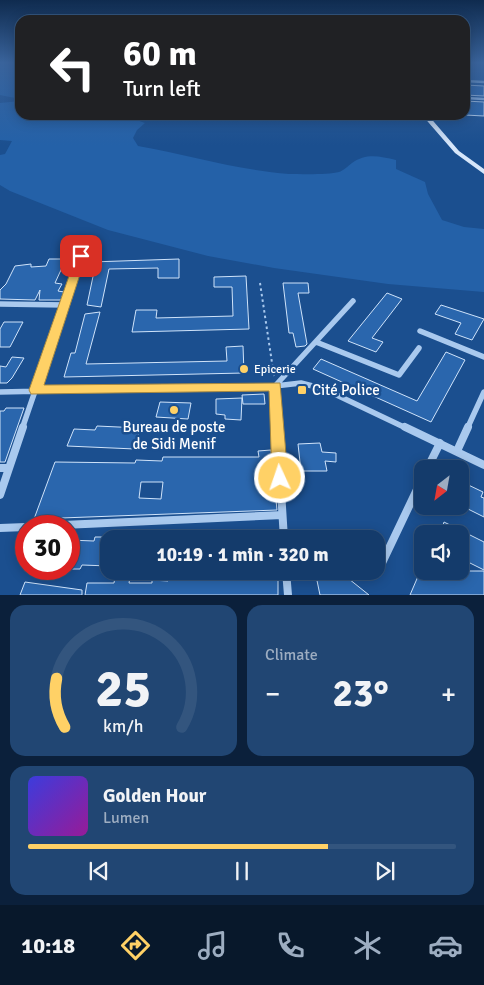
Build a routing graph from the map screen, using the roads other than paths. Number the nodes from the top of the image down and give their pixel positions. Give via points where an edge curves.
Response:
1 (470, 98) edge
2 (484, 99) edge
3 (429, 120) edge
4 (484, 172) edge
5 (81, 256) dead end
6 (353, 301) dead end
7 (0, 304) edge
8 (64, 304) junction
9 (420, 331) dead end
10 (316, 342) junction
11 (420, 348) dead end
12 (484, 357) edge
13 (275, 386) junction
14 (36, 390) junction
15 (0, 392) edge
16 (484, 392) edge
17 (440, 442) junction
18 (457, 450) junction
19 (431, 460) edge
20 (484, 465) edge
21 (0, 468) edge
22 (9, 468) junction
23 (0, 495) edge
24 (414, 496) edge
25 (282, 514) junction
26 (80, 524) edge
27 (15, 527) edge
28 (0, 528) edge
29 (283, 530) edge
30 (385, 557) edge
31 (287, 580) edge
32 (288, 595) edge

1 - 2 street
3 - 4 main road via 457,152
5 - 8 street
6 - 10 street
7 - 8 street
8 - 14 street
9 - 12 street
10 - 11 street via 399,376
10 - 13 street
13 - 14 street
13 - 17 street via 301,383 324,389
13 - 25 street
14 - 15 street
14 - 22 street
16 - 18 street
17 - 18 street
17 - 19 street
18 - 20 street
21 - 22 street
22 - 23 street
24 - 30 street
25 - 26 street
25 - 29 street
27 - 28 street
31 - 32 street

